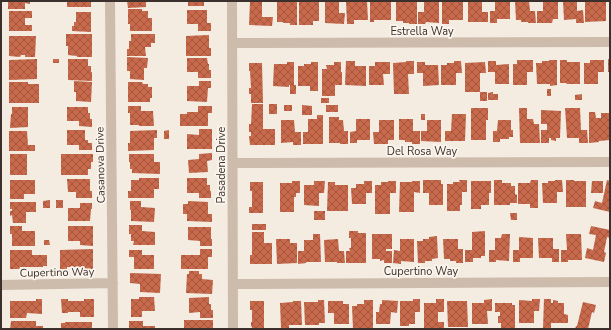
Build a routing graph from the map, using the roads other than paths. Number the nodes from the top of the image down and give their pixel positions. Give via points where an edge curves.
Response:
1 (110, 1) edge
2 (232, 1) edge
3 (610, 42) edge
4 (233, 43) junction
5 (610, 162) edge
6 (233, 163) junction
7 (610, 282) edge
8 (113, 283) junction
9 (233, 284) junction
10 (1, 285) edge
11 (113, 329) edge
12 (233, 329) edge

1 - 8 street, Casanova Drive
2 - 4 street, Pasadena Drive
3 - 4 street, Estrella Way
4 - 6 street, Pasadena Drive
5 - 6 street, Del Rosa Way
6 - 9 street, Pasadena Drive
7 - 9 street, Cupertino Way
8 - 10 street, Cupertino Way
8 - 11 street, Casanova Drive
9 - 12 street, Pasadena Drive

